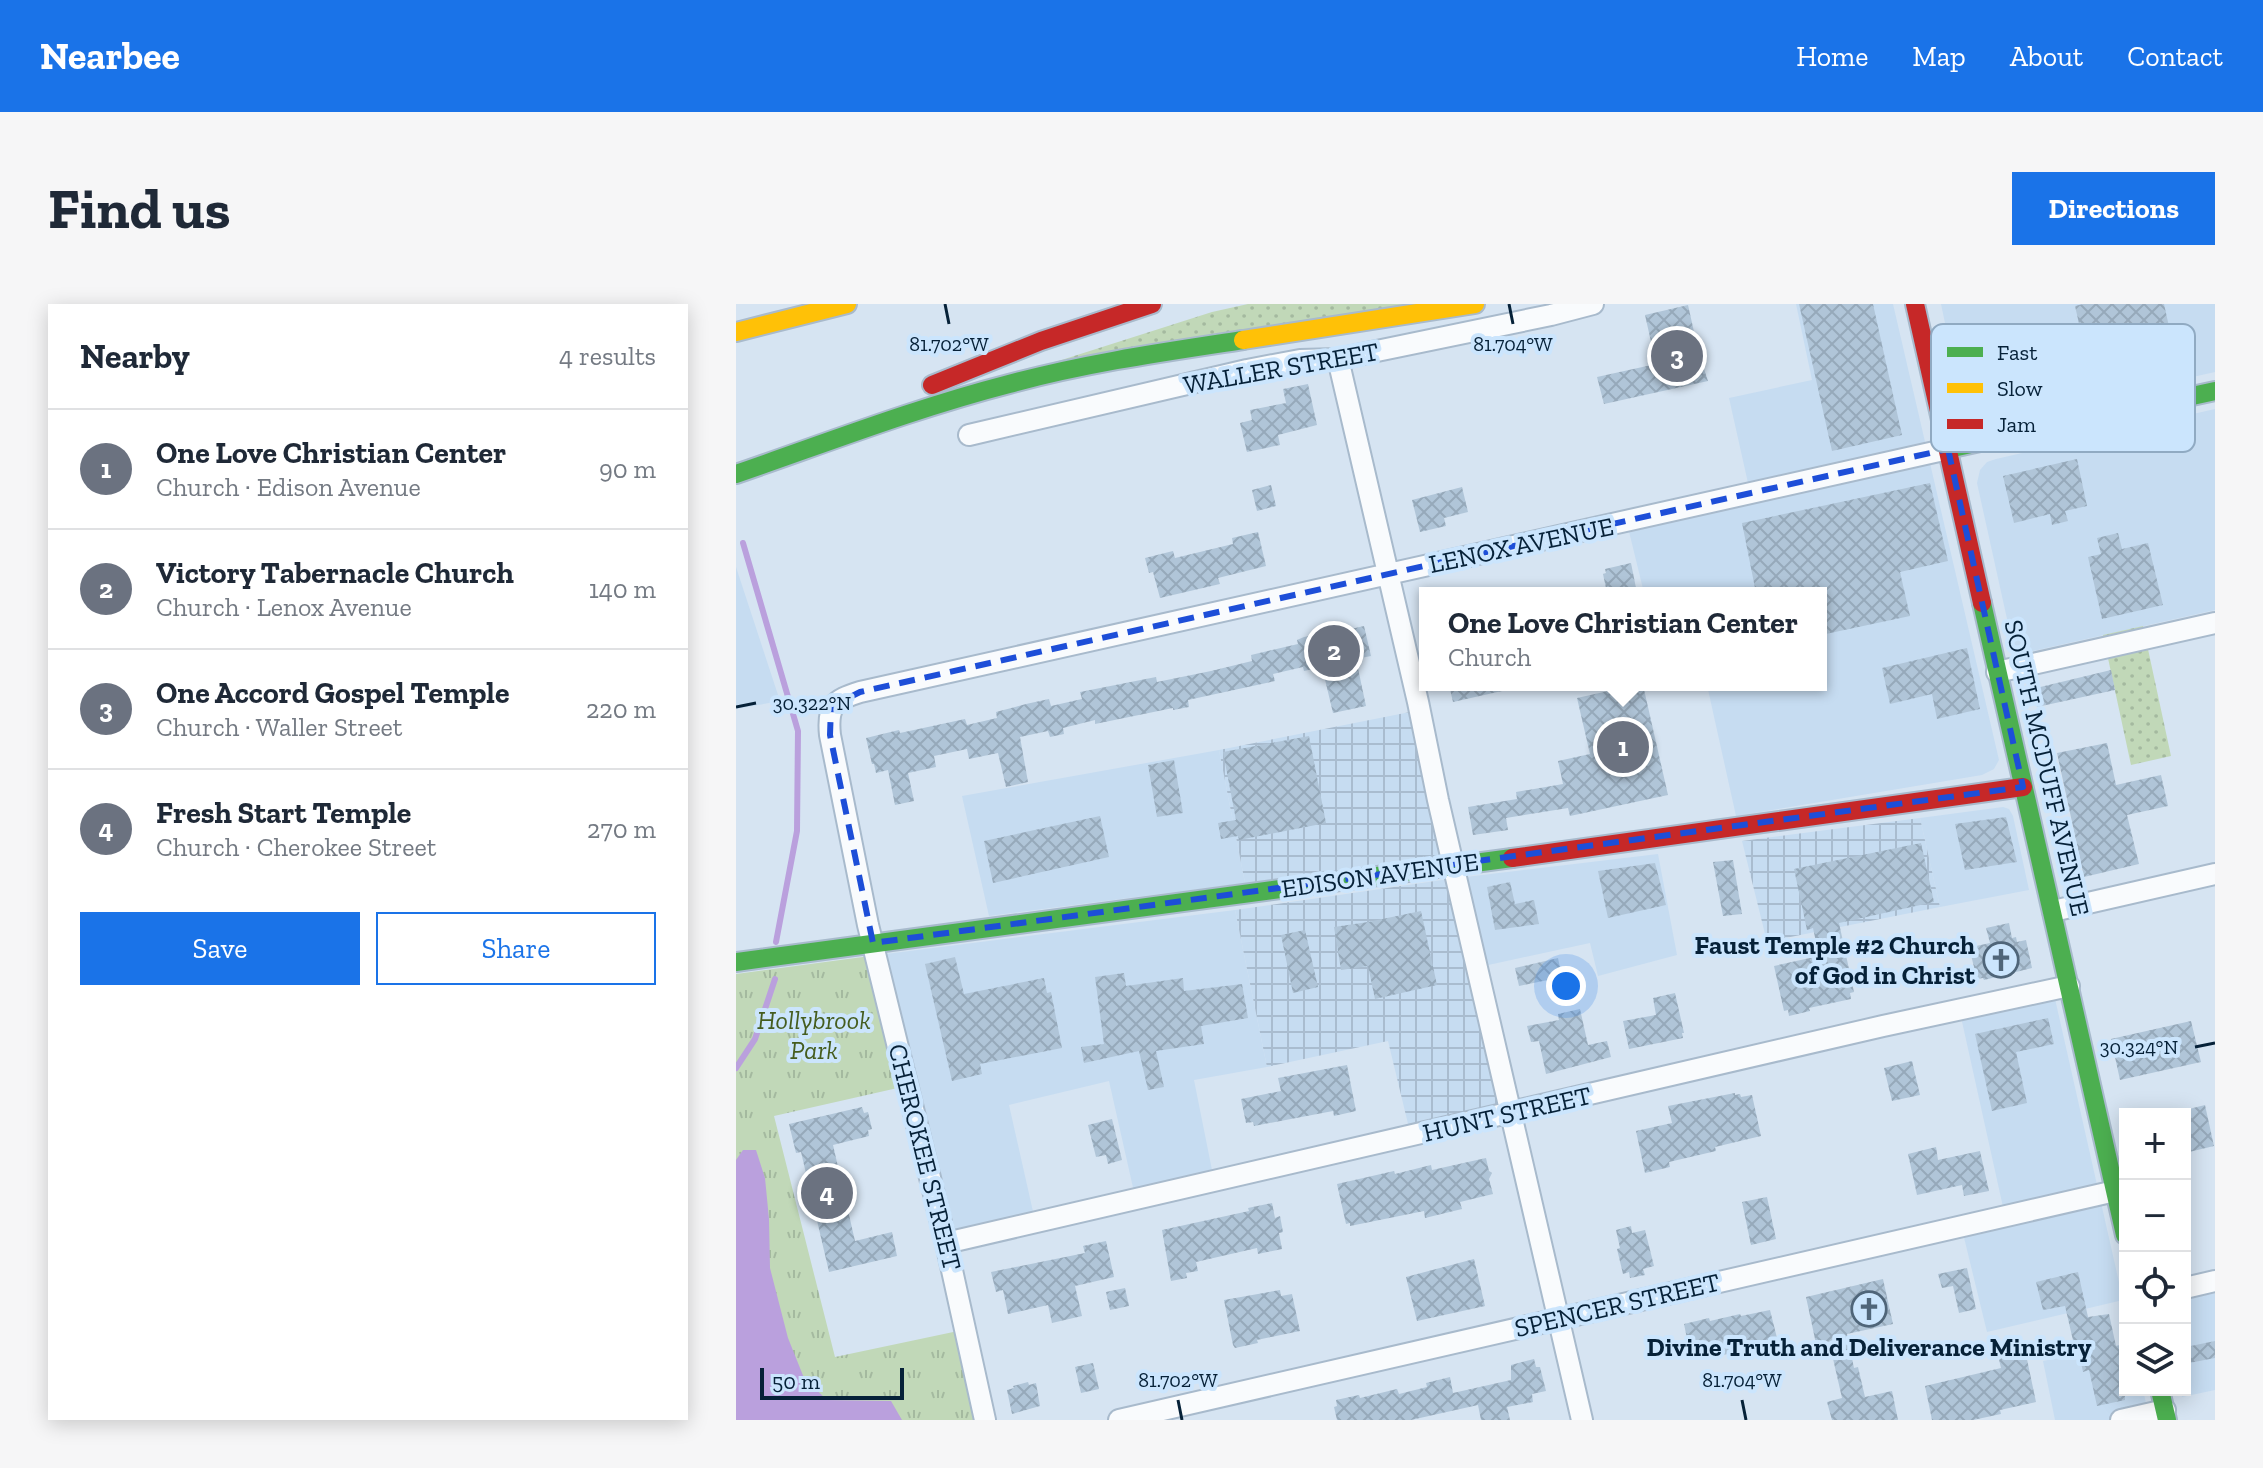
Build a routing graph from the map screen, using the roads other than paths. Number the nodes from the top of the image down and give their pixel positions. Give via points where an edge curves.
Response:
1 (847, 304) edge
2 (1152, 304) edge
3 (1475, 304) edge
4 (1593, 304) edge
5 (1917, 306) edge
6 (736, 332) edge
7 (1338, 359) junction
8 (1931, 371) edge
9 (2215, 391) edge
10 (2195, 395) edge
11 (969, 435) dead end
12 (1935, 452) edge
13 (1949, 452) edge
14 (736, 474) edge
15 (1387, 574) junction
16 (2215, 623) edge
17 (1997, 672) junction
18 (831, 707) joint
19 (2023, 787) junction
20 (1454, 865) junction
21 (2215, 874) edge
22 (2053, 911) junction
23 (873, 943) junction
24 (736, 962) edge
25 (2069, 986) junction
26 (1511, 1113) junction
27 (2115, 1191) junction
28 (2119, 1209) edge
29 (946, 1243) junction
30 (2215, 1281) edge
31 (2191, 1287) edge
32 (1559, 1318) junction
33 (2164, 1407) edge
34 (985, 1420) edge
35 (1119, 1420) edge
36 (1582, 1420) edge
37 (2121, 1420) edge

1 - 6 main road
2 - 14 main road via 985,361
3 - 14 main road via 1103,362 1011,383
4 - 7 street, WALLER STREET
5 - 8 main road, SOUTH MCDUFF AVENUE
7 - 11 street, WALLER STREET via 1247,370
7 - 15 street
9 - 10 main road, LENOX AVENUE
12 - 15 street, LENOX AVENUE
13 - 17 main road, SOUTH MCDUFF AVENUE
15 - 18 street, LENOX AVENUE via 860,692
15 - 20 street
16 - 17 street
17 - 19 main road, SOUTH MCDUFF AVENUE
18 - 23 street, CHEROKEE STREET via 830,735
19 - 20 main road, EDISON AVENUE
19 - 22 main road, SOUTH MCDUFF AVENUE
20 - 23 main road, EDISON AVENUE
20 - 26 street
21 - 22 street
22 - 25 main road, SOUTH MCDUFF AVENUE
23 - 24 main road, EDISON AVENUE
23 - 29 street, CHEROKEE STREET
25 - 26 street, HUNT STREET
25 - 27 main road, SOUTH MCDUFF AVENUE
26 - 29 street, HUNT STREET
26 - 32 street
27 - 28 main road, SOUTH MCDUFF AVENUE
27 - 32 street, SPENCER STREET
29 - 34 street, CHEROKEE STREET
30 - 31 street
32 - 35 street, SPENCER STREET
32 - 36 street
33 - 37 street

